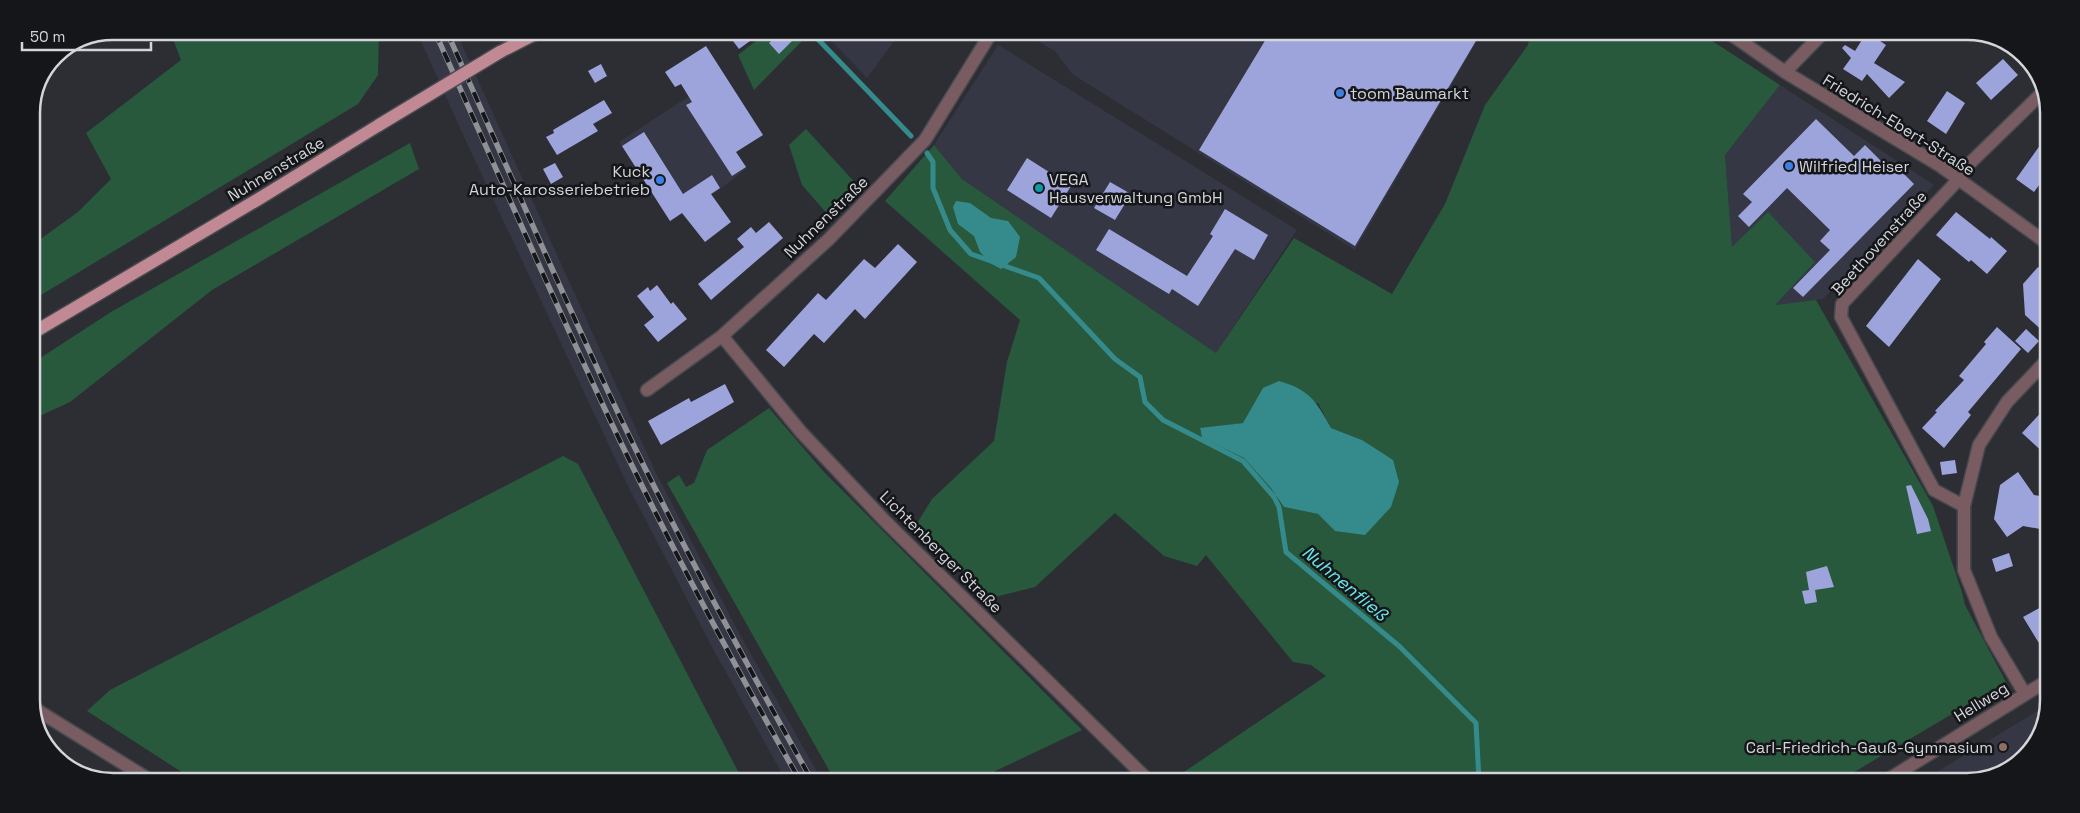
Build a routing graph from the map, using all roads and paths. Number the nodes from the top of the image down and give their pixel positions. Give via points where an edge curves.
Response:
1 (523, 40) edge
2 (987, 40) edge
3 (1739, 40) edge
4 (1816, 40) edge
5 (1785, 72) junction
6 (2038, 97) edge
7 (1958, 180) junction
8 (2040, 238) edge
9 (40, 329) edge
10 (722, 336) junction
11 (2040, 367) edge
12 (647, 390) dead end
13 (1964, 506) junction
14 (2040, 685) edge
15 (2025, 694) junction
16 (41, 712) edge
17 (139, 773) edge
18 (1141, 773) edge
19 (1898, 773) edge

1 - 9 main road, Nuhnenstraße, bridge
2 - 10 street, Nuhnenstraße via 925,140 828,240
3 - 5 street, Friedrich-Ebert-Straße
4 - 5 street
5 - 7 street, Friedrich-Ebert-Straße via 1939,165
6 - 7 street, Beethovenstraße via 1966,167
7 - 8 street, Friedrich-Ebert-Straße
7 - 13 street, Beethovenstraße via 1842,304 1841,317 1934,490
10 - 12 street, Nuhnenstraße
10 - 18 street, Lichtenberger Straße via 801,432 885,521
11 - 13 street via 2007,402 1979,445
13 - 15 street via 1964,570 1992,637
14 - 15 street, Hellweg
15 - 19 street, Hellweg
16 - 17 street

